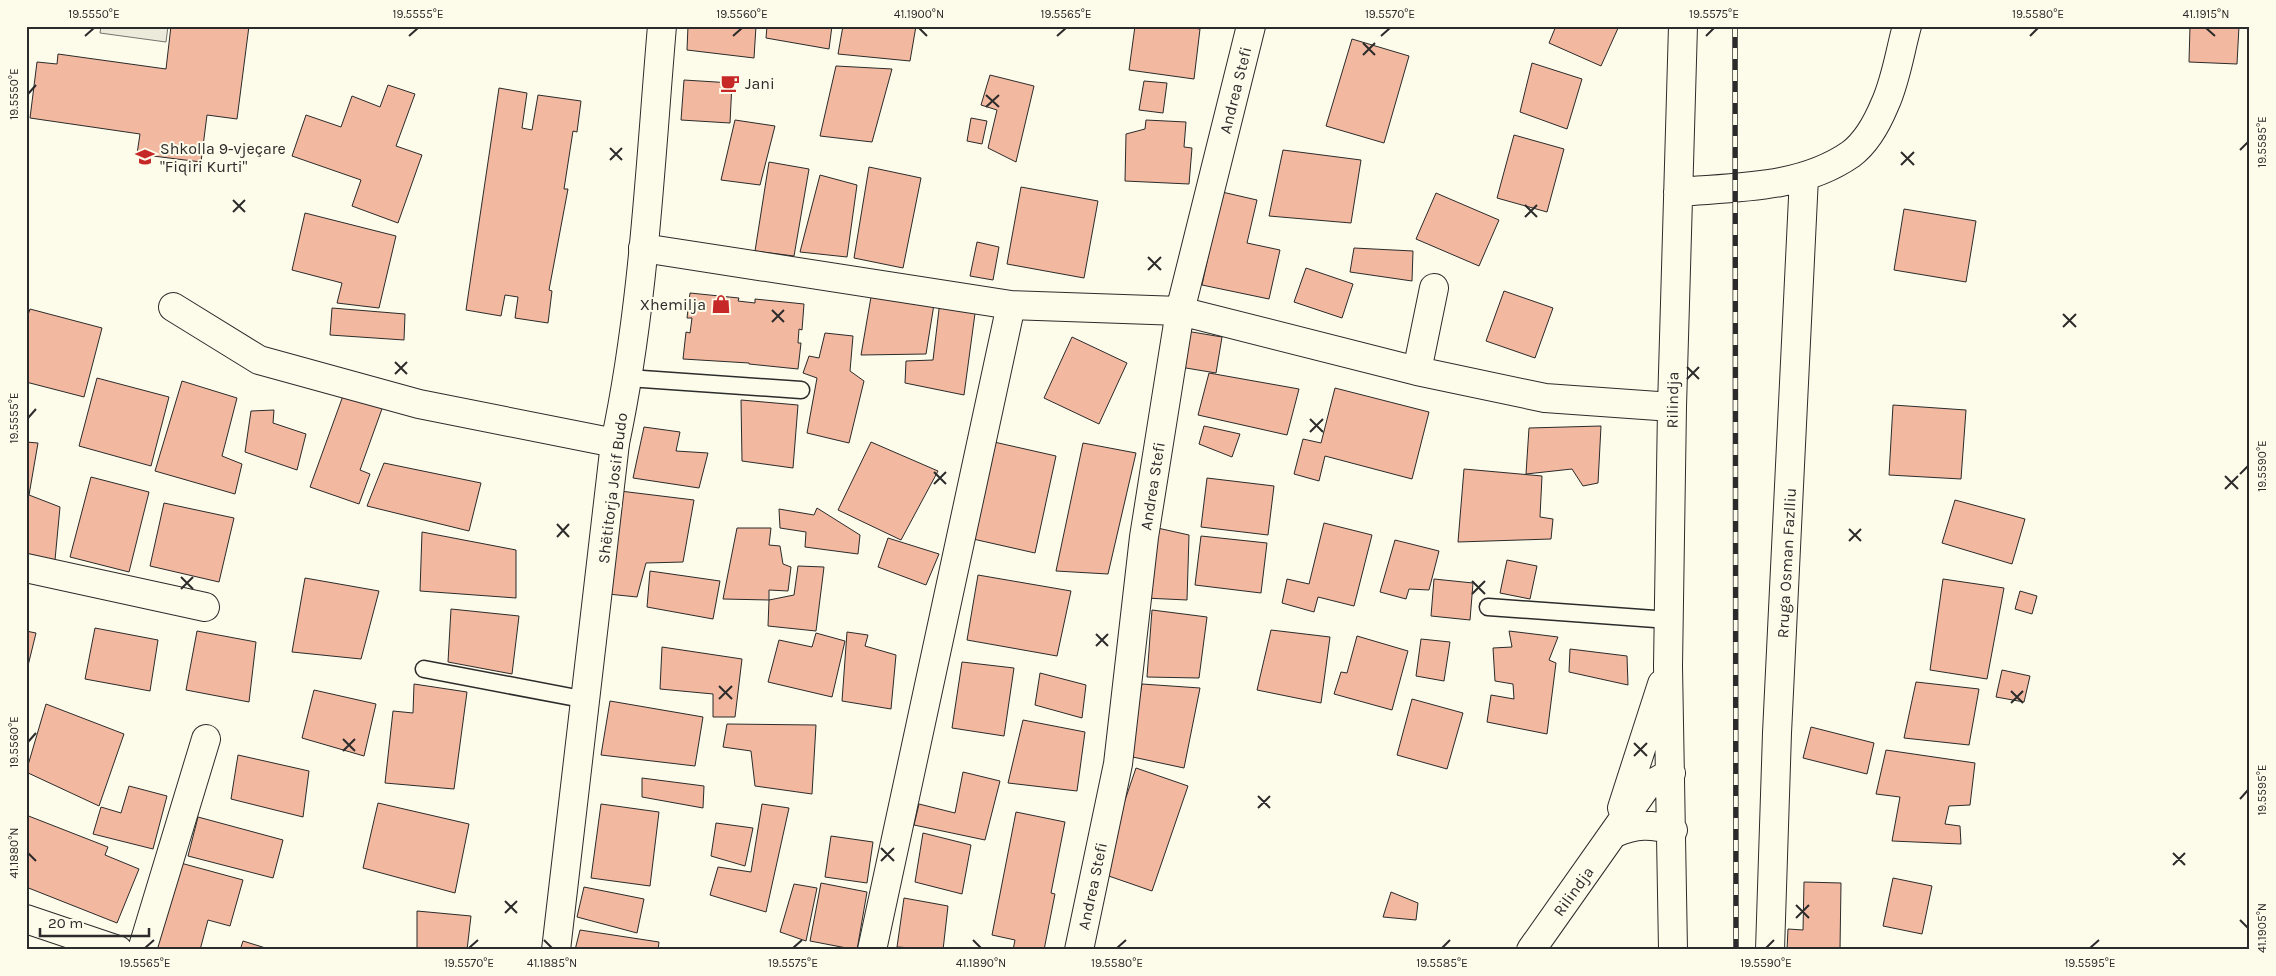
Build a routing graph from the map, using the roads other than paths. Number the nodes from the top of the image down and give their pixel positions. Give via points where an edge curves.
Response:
1 (662, 26) edge
2 (1251, 26) edge
3 (1683, 26) edge
4 (1907, 26) edge
5 (1804, 177) junction
6 (1678, 192) junction
7 (643, 248) junction
8 (1434, 288) dead end
9 (1011, 305) junction
10 (174, 307) dead end
11 (1180, 311) junction
12 (1417, 371) junction
13 (628, 378) junction
14 (801, 390) dead end
15 (1672, 406) junction
16 (615, 443) junction
17 (26, 568) edge
18 (205, 607) dead end
19 (1488, 607) dead end
20 (1669, 620) junction
21 (1668, 666) junction
22 (424, 669) dead end
23 (586, 700) junction
24 (206, 738) dead end
25 (1671, 773) junction
26 (1673, 830) junction
27 (1615, 833) junction
28 (26, 919) edge
29 (118, 950) edge
30 (142, 950) edge
31 (556, 950) edge
32 (872, 950) edge
33 (1078, 950) edge
34 (1531, 950) edge
35 (1673, 950) edge
36 (1770, 950) edge

1 - 7 street, Shëtitorja Josif Budo
2 - 11 street, Andrea Stefi
3 - 6 street, Rilindja
4 - 5 street via 1886,102 1872,130 1852,153
5 - 6 street via 1772,184
5 - 36 street, Rruga Osman Fazlliu via 1777,733
6 - 15 street, Rilindja
7 - 9 street
7 - 13 street, Shëtitorja Josif Budo
8 - 12 street
9 - 11 street
9 - 32 street
10 - 16 street via 259,360 419,404
11 - 12 street
11 - 33 street, Andrea Stefi via 1144,537 1118,764
12 - 15 street via 1545,398
13 - 14 lane
13 - 16 street, Shëtitorja Josif Budo
15 - 20 street, Rilindja
16 - 23 street, Shëtitorja Josif Budo
17 - 18 street
19 - 20 lane
20 - 21 street, Rilindja
21 - 25 street, Rilindja
21 - 27 street
22 - 23 lane
23 - 31 street, Shëtitorja Josif Budo
24 - 30 street
25 - 26 street, Rilindja
25 - 27 street, Rilindja via 1646,787
26 - 27 street via 1650,824 1631,826
26 - 35 street, Rilindja
27 - 34 street, Rilindja
28 - 29 street

